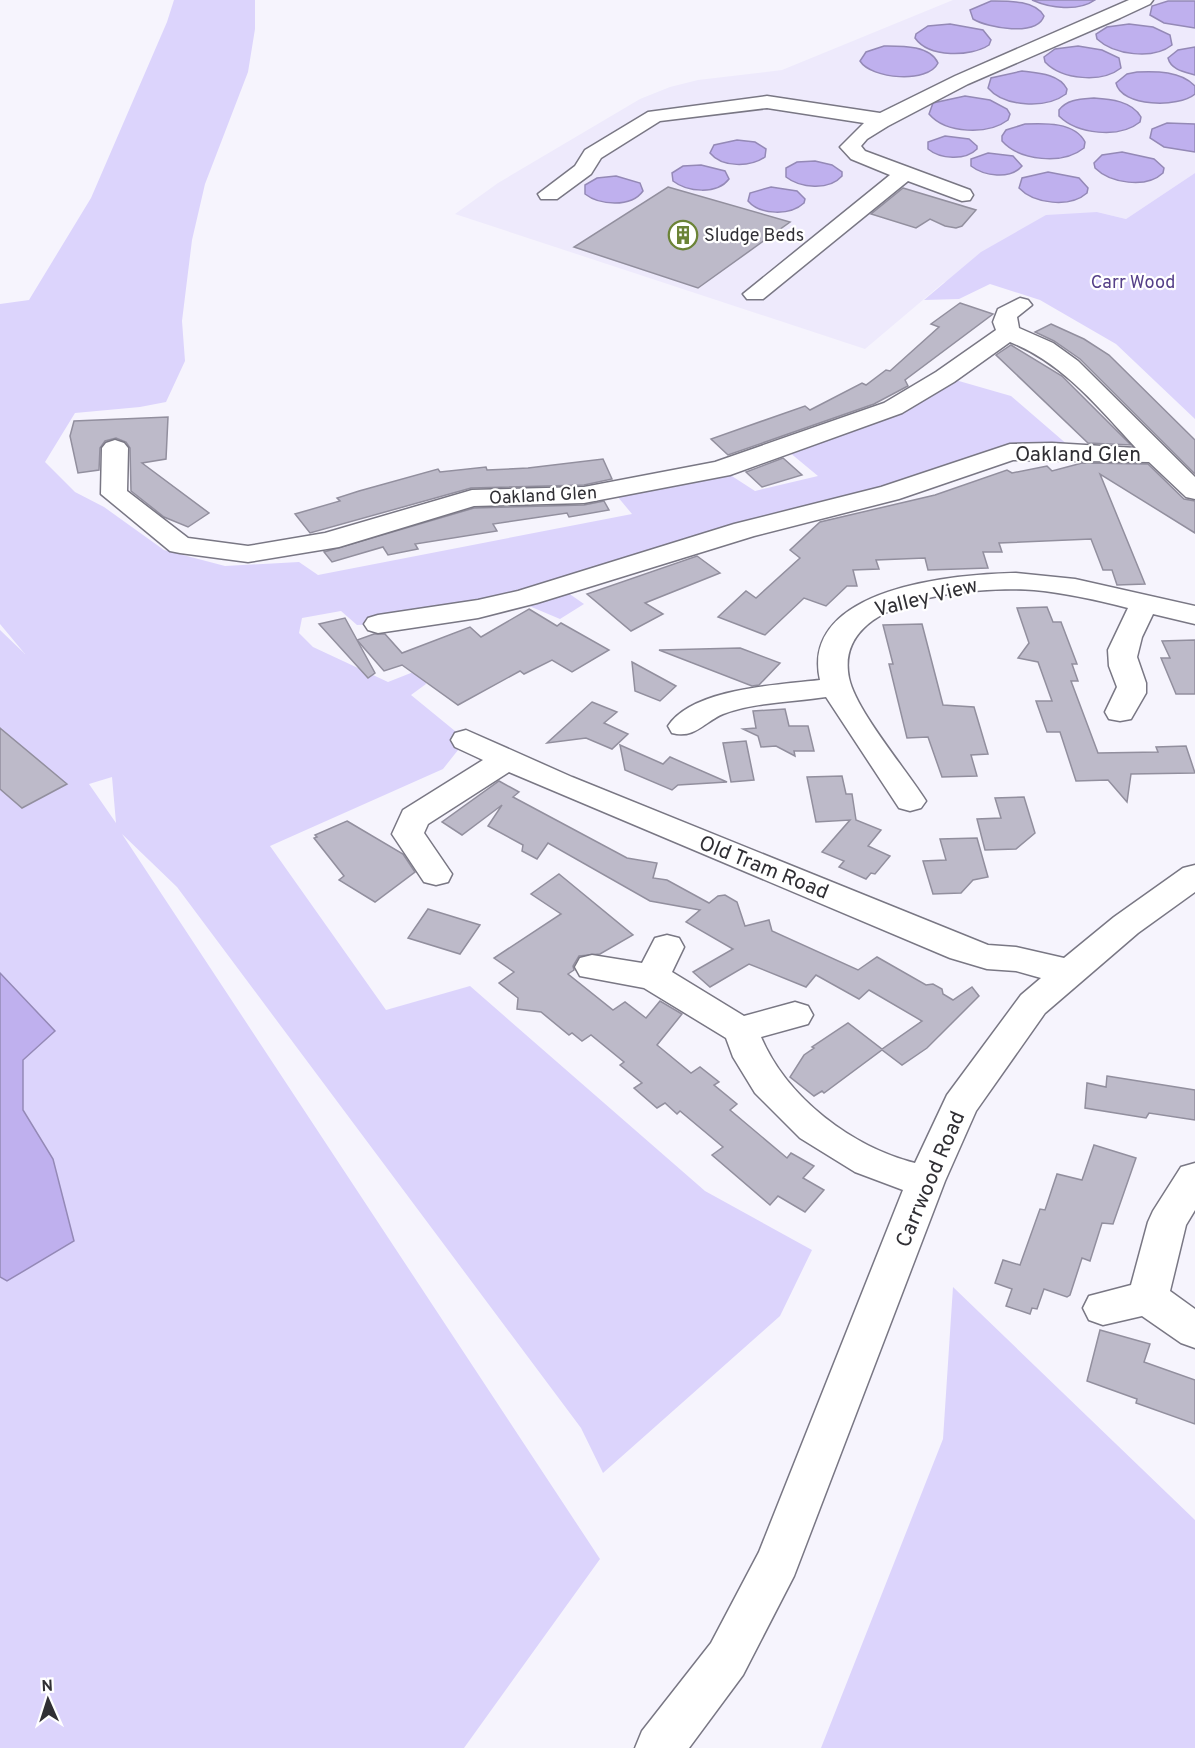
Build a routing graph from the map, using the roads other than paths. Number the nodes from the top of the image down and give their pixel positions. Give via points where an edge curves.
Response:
1 (1144, 0) edge
2 (884, 120) junction
3 (905, 173) junction
4 (549, 194) dead end
5 (962, 195) dead end
6 (755, 294) dead end
7 (1020, 305) dead end
8 (1008, 332) junction
9 (115, 448) dead end
10 (1153, 454) junction
11 (1195, 491) edge
12 (1143, 604) junction
13 (1195, 615) edge
14 (378, 624) dead end
15 (836, 687) junction
16 (1120, 712) dead end
17 (683, 726) dead end
18 (466, 740) dead end
19 (505, 760) junction
20 (910, 801) dead end
21 (436, 874) dead end
22 (1195, 876) edge
23 (592, 967) dead end
24 (1069, 972) junction
25 (795, 1015) dead end
26 (740, 1030) junction
27 (1195, 1178) edge
28 (926, 1181) junction
29 (1148, 1298) junction
30 (1103, 1308) dead end
31 (1195, 1331) edge
32 (659, 1748) edge

1 - 2 street via 950,84
2 - 3 street via 856,138 850,147 858,155
2 - 4 street via 767,102 654,116 592,154 584,170
3 - 5 street
3 - 6 street
7 - 8 street via 1006,314
8 - 9 street, Oakland Glen via 893,408 721,469 584,495 472,498 329,541 248,555 180,545 114,494
8 - 10 street, Oakland Glen via 1048,350 1075,371
10 - 11 street, Oakland Glen
10 - 14 street, Oakland Glen via 1010,452 890,493 744,531 527,597 478,609
12 - 13 street, Valley View
12 - 15 street, Valley View via 1075,587 1033,582 992,582 897,600 868,610 843,630 832,660
12 - 16 street via 1122,658 1133,683 1131,698
15 - 17 street via 747,698 711,708
15 - 20 street, Valley View
18 - 19 street, Old Tram Road
19 - 21 street via 414,819 408,834
19 - 24 street, Old Tram Road via 962,949
22 - 24 street, Carrwood Road
23 - 26 street via 660,962
24 - 28 street, Carrwood Road via 1033,1004 960,1105
25 - 26 street
26 - 28 street via 748,1054 801,1118 860,1159 898,1176
27 - 29 street via 1167,1222
28 - 32 street, Carrwood Road via 777,1561 727,1659
29 - 30 street
29 - 31 street

